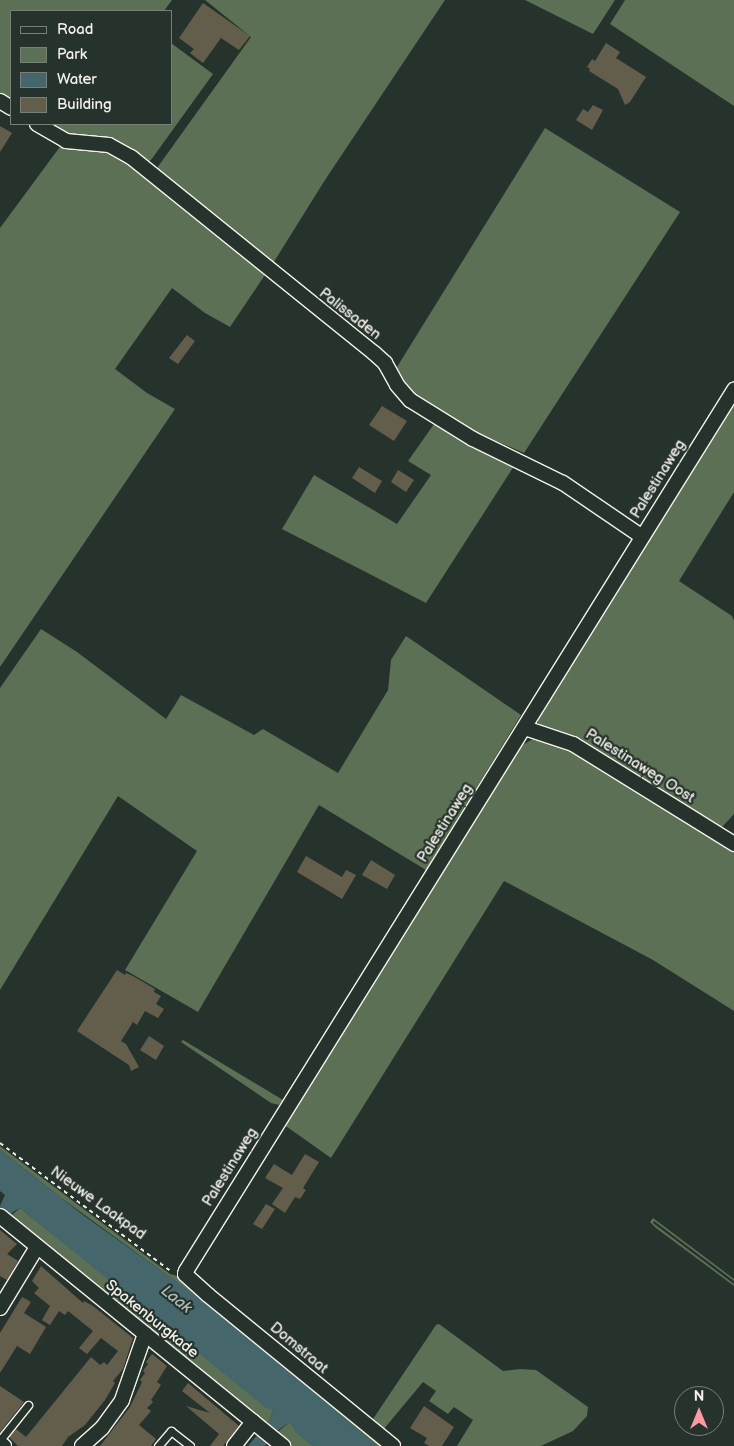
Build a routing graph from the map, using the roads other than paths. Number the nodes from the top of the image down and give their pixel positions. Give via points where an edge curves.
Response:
1 (39, 125) edge
2 (734, 390) edge
3 (642, 536) junction
4 (524, 728) junction
5 (734, 844) edge
6 (4, 1219) edge
7 (37, 1247) junction
8 (185, 1274) joint
9 (0, 1308) edge
10 (145, 1334) junction
11 (28, 1405) dead end
12 (257, 1425) junction
13 (0, 1442) edge
14 (278, 1442) edge
15 (4, 1446) edge
16 (82, 1446) edge
17 (158, 1446) edge
18 (190, 1446) edge
19 (234, 1446) edge
20 (393, 1446) edge

1 - 3 street, Palissaden via 66,141 109,145 127,154 380,358 410,400 473,439 563,483
2 - 3 street, Palestinaweg
3 - 4 street, Palestinaweg
4 - 5 street, Palestinaweg Oost via 573,744
4 - 8 street, Palestinaweg
6 - 7 street, Spakenburgkade
7 - 9 street
7 - 10 street, Spakenburgkade
8 - 20 street, Domstraat
10 - 12 street, Spakenburgkade
10 - 16 street via 122,1400 102,1428
11 - 13 lane
12 - 14 street, Spakenburgkade
12 - 19 street
13 - 15 street
17 - 18 lane via 171,1431

